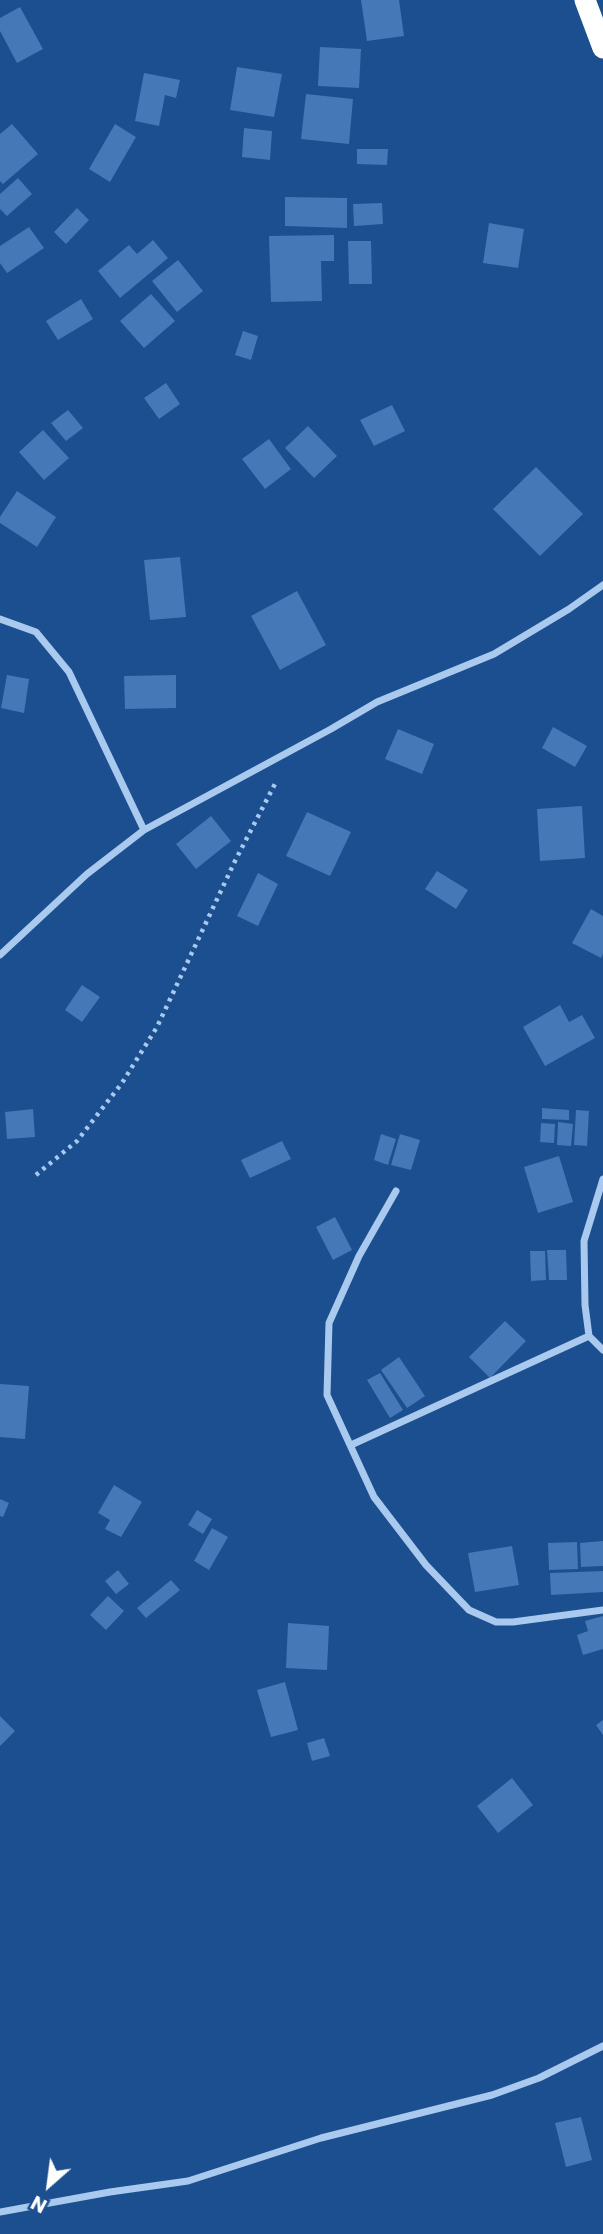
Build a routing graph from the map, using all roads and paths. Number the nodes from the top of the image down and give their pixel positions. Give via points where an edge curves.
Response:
1 (585, 0) edge
2 (603, 48) edge
3 (603, 585) edge
4 (0, 618) edge
5 (294, 748) junction
6 (144, 830) junction
7 (0, 955) edge
8 (36, 1174) dead end
9 (603, 1179) edge
10 (396, 1191) dead end
11 (589, 1336) junction
12 (603, 1350) edge
13 (351, 1445) junction
14 (603, 1610) edge
15 (603, 2046) edge
16 (0, 2212) edge

1 - 2 highway
3 - 5 street via 494,654 377,702
4 - 6 street via 36,632 69,672
5 - 6 street
5 - 8 path via 157,1027 122,1083 77,1141
6 - 7 street via 87,874
9 - 11 street via 583,1241
10 - 13 street via 359,1256 329,1323 327,1395
11 - 12 street
11 - 13 street
13 - 14 street via 374,1497 426,1565 469,1610 496,1622 513,1622
15 - 16 street via 492,2095 321,2138 188,2181

